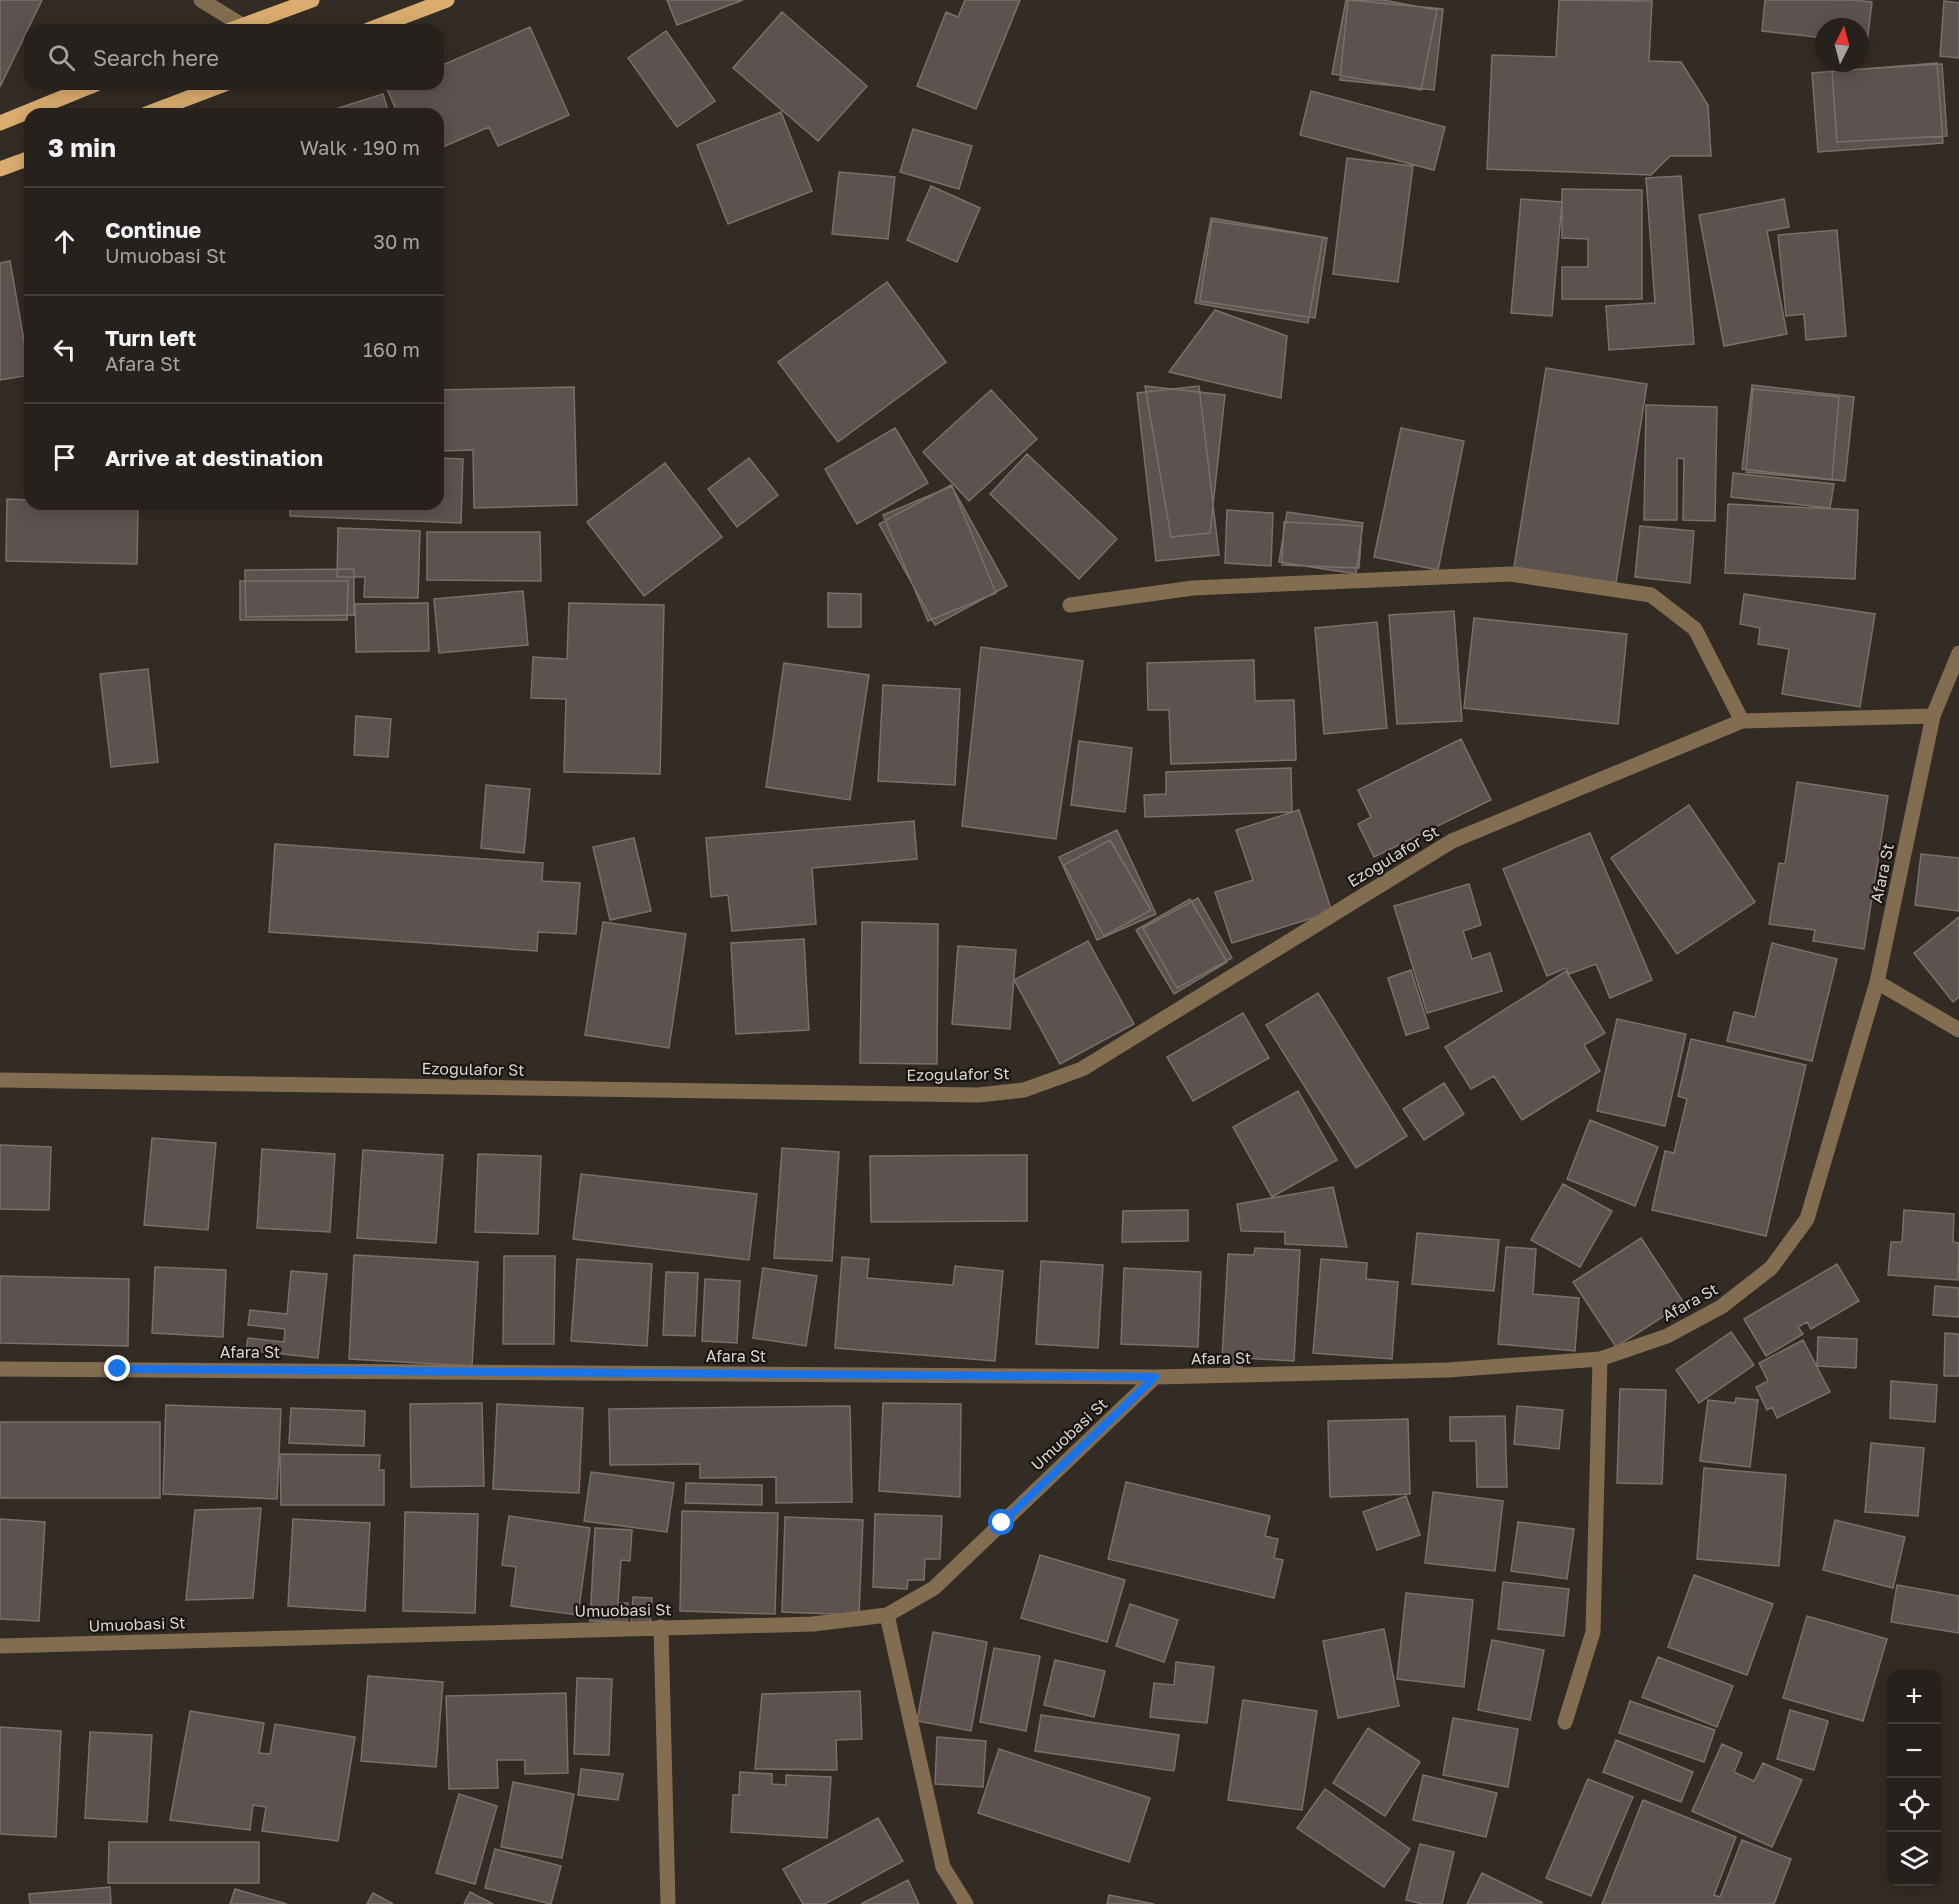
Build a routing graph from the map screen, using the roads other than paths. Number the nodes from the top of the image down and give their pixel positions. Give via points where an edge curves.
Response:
1 (201, 0) edge
2 (312, 0) edge
3 (447, 0) edge
4 (235, 24) edge
5 (251, 24) edge
6 (384, 24) edge
7 (81, 90) edge
8 (209, 90) edge
9 (37, 108) edge
10 (162, 108) edge
11 (24, 113) edge
12 (0, 123) edge
13 (24, 160) edge
14 (0, 169) edge
15 (1070, 605) dead end
16 (1959, 653) edge
17 (1933, 716) junction
18 (1742, 721) junction
19 (1877, 982) junction
20 (1959, 1030) edge
21 (0, 1080) edge
22 (1600, 1359) junction
23 (0, 1369) edge
24 (1155, 1377) junction
25 (886, 1615) junction
26 (661, 1627) junction
27 (0, 1646) edge
28 (1565, 1722) dead end
29 (668, 1904) edge
30 (966, 1904) edge

1 - 4 street
2 - 5 main road
3 - 6 main road
7 - 9 main road
8 - 10 main road
11 - 12 main road
13 - 14 main road
15 - 18 street via 1193,588 1510,574 1651,595 1695,628
16 - 17 street, Afara St
17 - 18 street, Ezogulafor St
17 - 19 street, Afara St
18 - 21 street, Ezogulafor St via 1452,841 1082,1069 1024,1090 979,1095
19 - 20 street
19 - 22 street, Afara St via 1807,1219 1771,1268 1703,1317 1667,1336
22 - 24 street, Afara St via 1448,1370
22 - 28 street via 1593,1632
23 - 24 street, Afara St
24 - 25 street, Umuobasi St via 933,1588
25 - 26 street, Umuobasi St via 813,1624
25 - 30 street via 943,1867
26 - 27 street, Umuobasi St
26 - 29 street

